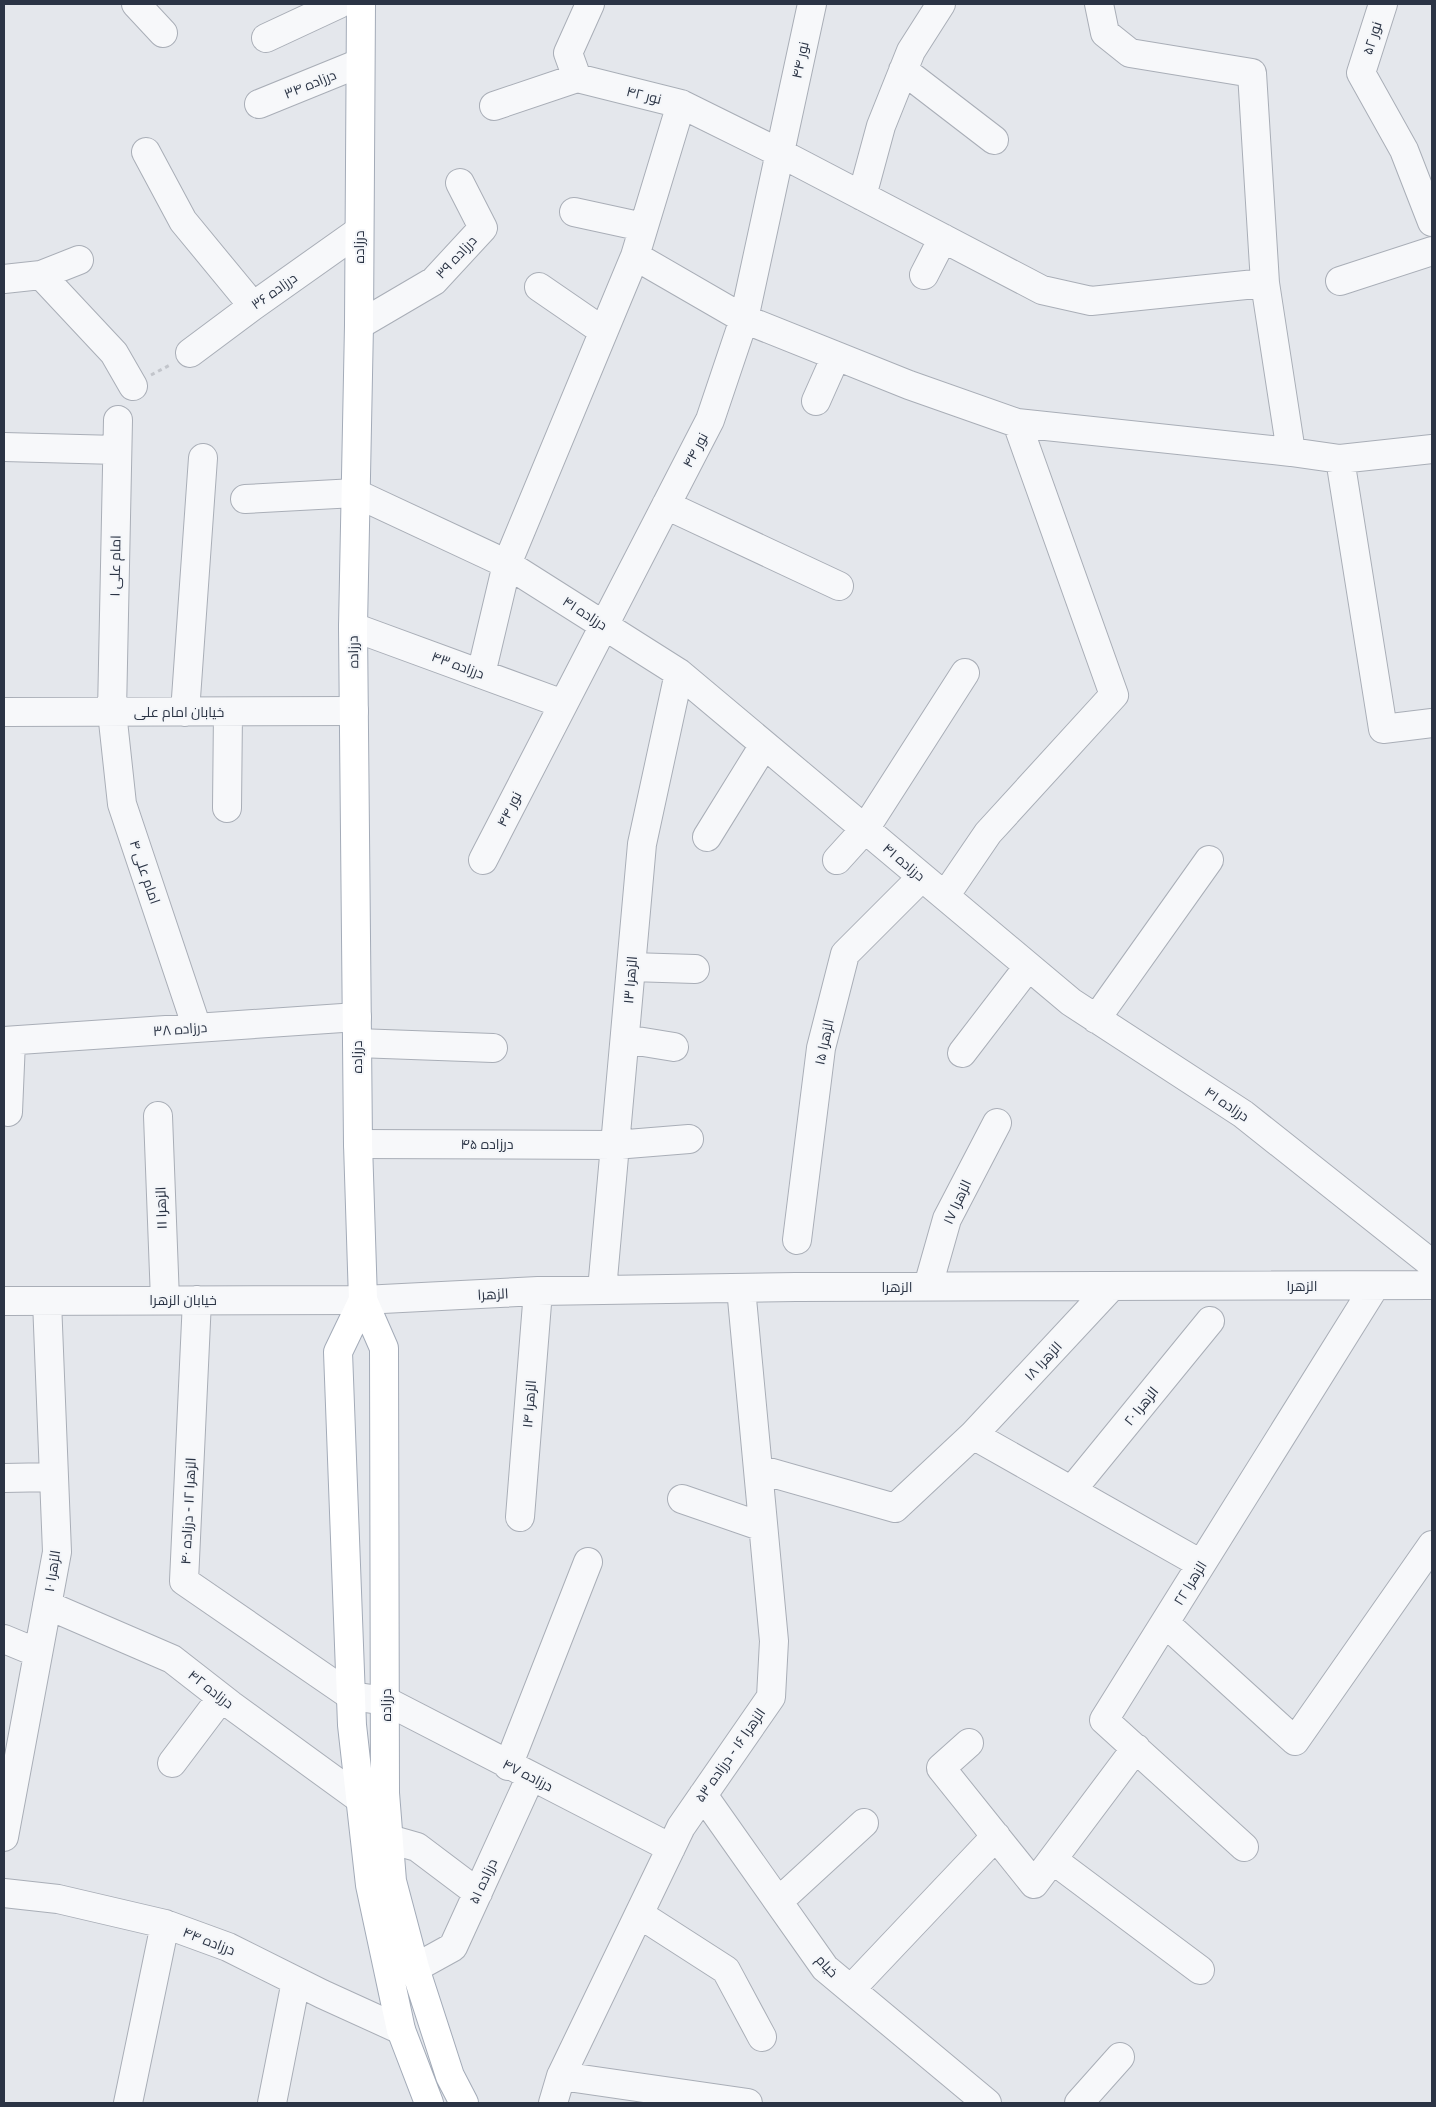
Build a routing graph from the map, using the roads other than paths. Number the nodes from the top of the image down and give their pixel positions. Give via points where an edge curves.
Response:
1 (136, 4) edge
2 (339, 4) edge
3 (361, 4) edge
4 (812, 4) edge
5 (941, 4) edge
6 (1099, 4) edge
7 (1383, 4) edge
8 (584, 5) edge
9 (163, 33) dead end
10 (266, 38) dead end
11 (360, 63) junction
12 (903, 70) junction
13 (577, 78) junction
14 (260, 104) dead end
15 (681, 104) junction
16 (494, 106) dead end
17 (994, 140) dead end
18 (146, 152) dead end
19 (780, 153) junction
20 (460, 182) dead end
21 (862, 196) junction
22 (574, 212) dead end
23 (1432, 222) edge
24 (643, 227) junction
25 (359, 231) junction
26 (943, 238) junction
27 (1432, 251) edge
28 (635, 256) junction
29 (79, 260) dead end
30 (41, 275) junction
31 (924, 275) dead end
32 (4, 279) edge
33 (1340, 281) dead end
34 (1265, 283) junction
35 (539, 287) dead end
36 (253, 306) junction
37 (744, 319) junction
38 (359, 325) junction
39 (603, 332) junction
40 (190, 353) road end
41 (836, 356) junction
42 (133, 386) road end
43 (816, 400) dead end
44 (118, 420) dead end
45 (1017, 423) junction
46 (4, 447) edge
47 (1432, 449) edge
48 (117, 450) junction
49 (1290, 452) junction
50 (203, 458) dead end
51 (1340, 460) junction
52 (355, 493) junction
53 (245, 499) dead end
54 (666, 504) junction
55 (508, 564) junction
56 (839, 586) dead end
57 (604, 625) junction
58 (353, 627) junction
59 (679, 673) junction
60 (964, 673) dead end
61 (481, 674) junction
62 (563, 704) junction
63 (354, 711) junction
64 (4, 712) edge
65 (112, 712) junction
66 (185, 712) junction
67 (228, 712) junction
68 (1432, 722) edge
69 (764, 745) junction
70 (227, 808) dead end
71 (865, 829) junction
72 (707, 836) dead end
73 (482, 860) dead end
74 (837, 860) dead end
75 (1209, 860) dead end
76 (922, 877) junction
77 (945, 896) junction
78 (631, 967) junction
79 (1028, 967) junction
80 (695, 970) dead end
81 (1096, 1019) junction
82 (198, 1028) junction
83 (357, 1030) junction
84 (625, 1039) junction
85 (8, 1041) edge
86 (674, 1047) dead end
87 (493, 1048) dead end
88 (962, 1053) dead end
89 (8, 1112) dead end
90 (158, 1116) dead end
91 (996, 1123) dead end
92 (689, 1139) dead end
93 (358, 1144) junction
94 (615, 1145) junction
95 (797, 1240) dead end
96 (1432, 1264) edge
97 (928, 1286) junction
98 (1112, 1286) junction
99 (1375, 1286) junction
100 (1432, 1286) edge
101 (741, 1288) junction
102 (602, 1290) junction
103 (538, 1291) junction
104 (165, 1300) junction
105 (197, 1300) junction
106 (363, 1300) junction
107 (4, 1301) edge
108 (47, 1301) junction
109 (1210, 1320) dead end
110 (973, 1435) junction
111 (758, 1469) junction
112 (54, 1477) junction
113 (4, 1478) edge
114 (1072, 1490) junction
115 (682, 1500) dead end
116 (520, 1517) dead end
117 (763, 1527) junction
118 (1432, 1545) edge
119 (588, 1562) dead end
120 (1201, 1564) junction
121 (47, 1605) junction
122 (1165, 1622) junction
123 (4, 1639) edge
124 (38, 1653) junction
125 (350, 1696) junction
126 (221, 1698) junction
127 (386, 1701) junction
128 (969, 1743) dead end
129 (1136, 1748) junction
130 (11, 1761) edge
131 (172, 1763) dead end
132 (520, 1771) junction
133 (703, 1795) junction
134 (360, 1800) junction
135 (864, 1823) dead end
136 (996, 1836) junction
137 (4, 1837) edge
138 (389, 1839) junction
139 (1244, 1847) dead end
140 (671, 1848) junction
141 (1053, 1860) junction
142 (4, 1893) edge
143 (478, 1893) junction
144 (778, 1902) junction
145 (639, 1914) junction
146 (165, 1924) junction
147 (415, 1968) junction
148 (1200, 1970) dead end
149 (296, 1981) junction
150 (851, 1989) junction
151 (401, 2030) junction
152 (762, 2037) dead end
153 (1120, 2057) dead end
154 (561, 2076) junction
155 (128, 2103) edge
156 (272, 2103) edge
157 (429, 2103) edge
158 (464, 2103) edge
159 (553, 2103) edge
160 (748, 2103) edge
161 (987, 2103) edge
162 (1079, 2103) edge

1 - 9 street
2 - 10 street
3 - 11 main road, درزاده
4 - 19 street, نور ۴۴
5 - 12 street via 911,51
6 - 34 street via 1106,33 1130,53 1252,72
7 - 23 street, نور ۵۲ via 1361,73 1404,150
8 - 13 street via 568,53
11 - 14 street, درزاده ۳۴
11 - 25 main road, درزاده
12 - 17 street
12 - 21 street via 881,126
13 - 15 street, نور ۴۲
13 - 16 street
15 - 19 street, نور ۴۲
15 - 24 street
18 - 36 street via 184,221
19 - 21 street, نور ۴۲
19 - 37 street, نور ۴۴
20 - 38 street, درزاده ۳۹ via 483,228 434,281
21 - 26 street, نور ۴۲
22 - 24 street
24 - 28 street
25 - 36 street, درزاده ۳۶
25 - 38 main road, درزاده
26 - 31 street
26 - 34 street, نور ۴۲ via 1042,290 1091,301
27 - 33 street
28 - 37 street
28 - 39 street
29 - 30 street
30 - 32 street
30 - 42 street via 114,354
34 - 49 street
35 - 39 street
36 - 40 street, درزاده ۳۶
37 - 41 street
37 - 54 street, نور ۴۴ via 710,420
38 - 52 main road, درزاده
39 - 55 street
41 - 43 street
41 - 45 street
44 - 48 street, امام علی ۱
45 - 49 street
45 - 77 street via 1114,695 988,833
46 - 48 street
47 - 51 street
48 - 65 street, امام علی ۱
49 - 51 street
50 - 66 street
51 - 68 street via 1382,729
52 - 53 street
52 - 55 street, درزاده ۴۱
52 - 58 main road, درزاده
54 - 56 street
54 - 57 street, نور ۴۴
55 - 57 street, درزاده ۴۱
55 - 61 street
57 - 59 street, درزاده ۴۱
57 - 62 street, نور ۴۴
58 - 61 street, درزاده ۴۳
58 - 63 main road, درزاده
59 - 69 street, درزاده ۴۱
59 - 78 street, الزهرا ۱۳ via 642,844
60 - 71 street
61 - 62 street, درزاده ۴۳
62 - 73 street, نور ۴۴
63 - 67 street, خیابان امام علی
63 - 83 main road, درزاده
64 - 65 street, خیابان امام علی
65 - 66 street, خیابان امام علی
65 - 82 street, امام علی ۴ via 122,804
66 - 67 street, خیابان امام علی
67 - 70 street
69 - 71 street, درزاده ۴۱
69 - 72 street
71 - 74 street
71 - 76 street, درزاده ۴۱
75 - 81 street
76 - 77 street, درزاده ۴۱
76 - 95 street, الزهرا ۱۵ via 845,954 821,1048
77 - 79 street, درزاده ۴۱
78 - 80 street
78 - 84 street, الزهرا ۱۳
79 - 81 street, درزاده ۴۱
79 - 88 street
81 - 96 street, درزاده ۴۱ via 1243,1114
82 - 83 street, درزاده ۳۸
82 - 85 street, درزاده ۳۸
83 - 87 street, درزاده ۳۸
83 - 93 main road, درزاده
84 - 86 street
84 - 94 street, الزهرا ۱۳
85 - 89 street
90 - 104 street, الزهرا ۱۱
91 - 97 street, الزهرا ۱۷ via 947,1219
92 - 94 street, درزاده ۴۵
93 - 94 street, درزاده ۴۵
93 - 106 main road, درزاده
94 - 102 street, الزهرا ۱۳
97 - 98 street, الزهرا
97 - 101 street, الزهرا
98 - 99 street, الزهرا
98 - 110 street, الزهرا ۱۸
99 - 100 street, الزهرا
99 - 120 street, الزهرا ۲۲
101 - 102 street, الزهرا
101 - 111 street, الزهرا ۱۶ - درزاده ۵۳
102 - 103 street, الزهرا
103 - 106 street, الزهرا
103 - 116 street, الزهرا ۱۴
104 - 105 street, خیابان الزهرا
104 - 108 street, خیابان الزهرا
105 - 106 street, خیابان الزهرا
105 - 125 street, الزهرا ۱۲ - درزاده ۴۰ via 184,1581
106 - 125 main road, درزاده via 338,1352
106 - 127 main road, درزاده via 384,1348
107 - 108 street, خیابان الزهرا
108 - 112 street, الزهرا ۱۰
109 - 114 street, الزهرا ۲۰
110 - 111 street, الزهرا ۱۸ via 895,1508
110 - 114 street
111 - 117 street, الزهرا ۱۶ - درزاده ۵۳
112 - 113 street
112 - 121 street, الزهرا ۱۰ via 57,1552
114 - 120 street
115 - 117 street
117 - 133 street, الزهرا ۱۶ - درزاده ۵۳ via 774,1641 771,1697
118 - 122 street via 1295,1741
119 - 132 street, درزاده ۵۱
120 - 122 street, الزهرا ۲۲
121 - 124 street, الزهرا ۱۰
121 - 126 street, درزاده ۴۲ via 172,1658
122 - 129 street, الزهرا ۲۲ via 1104,1720
123 - 124 street
124 - 130 street, الزهرا ۱۰
125 - 127 street
125 - 134 main road, درزاده
126 - 131 street
126 - 134 street, درزاده ۴۲
127 - 132 street, درزاده ۴۷
127 - 138 main road, درزاده via 385,1793
128 - 136 street via 941,1768
129 - 139 street, الزهرا ۲۲
129 - 141 street
130 - 137 street, الزهرا ۱۰
132 - 140 street, درزاده ۴۷
132 - 143 street, درزاده ۵۱
133 - 140 street, الزهرا ۱۶ - درزاده ۵۳
133 - 144 street, خیام
134 - 151 main road, درزاده via 370,1885
135 - 144 street
136 - 141 street via 1034,1884
136 - 150 street
138 - 143 street via 417,1847
138 - 147 main road, درزاده via 392,1881
140 - 145 street, الزهرا ۱۶ - درزاده ۵۳
141 - 148 street
142 - 146 street, درزاده ۴۴ via 58,1899
143 - 147 street, درزاده ۵۱ via 453,1948
144 - 150 street, خیام via 825,1968
145 - 152 street via 726,1970
145 - 154 street, الزهرا ۱۶ - درزاده ۵۳
146 - 149 street, درزاده ۴۴ via 228,1946
146 - 155 street
147 - 158 main road, درزاده via 450,2076
149 - 151 street, درزاده ۴۴
149 - 156 street
150 - 161 street, خیام
151 - 157 main road, درزاده
153 - 162 street
154 - 159 street, الزهرا ۱۶ - درزاده ۵۳
154 - 160 street

